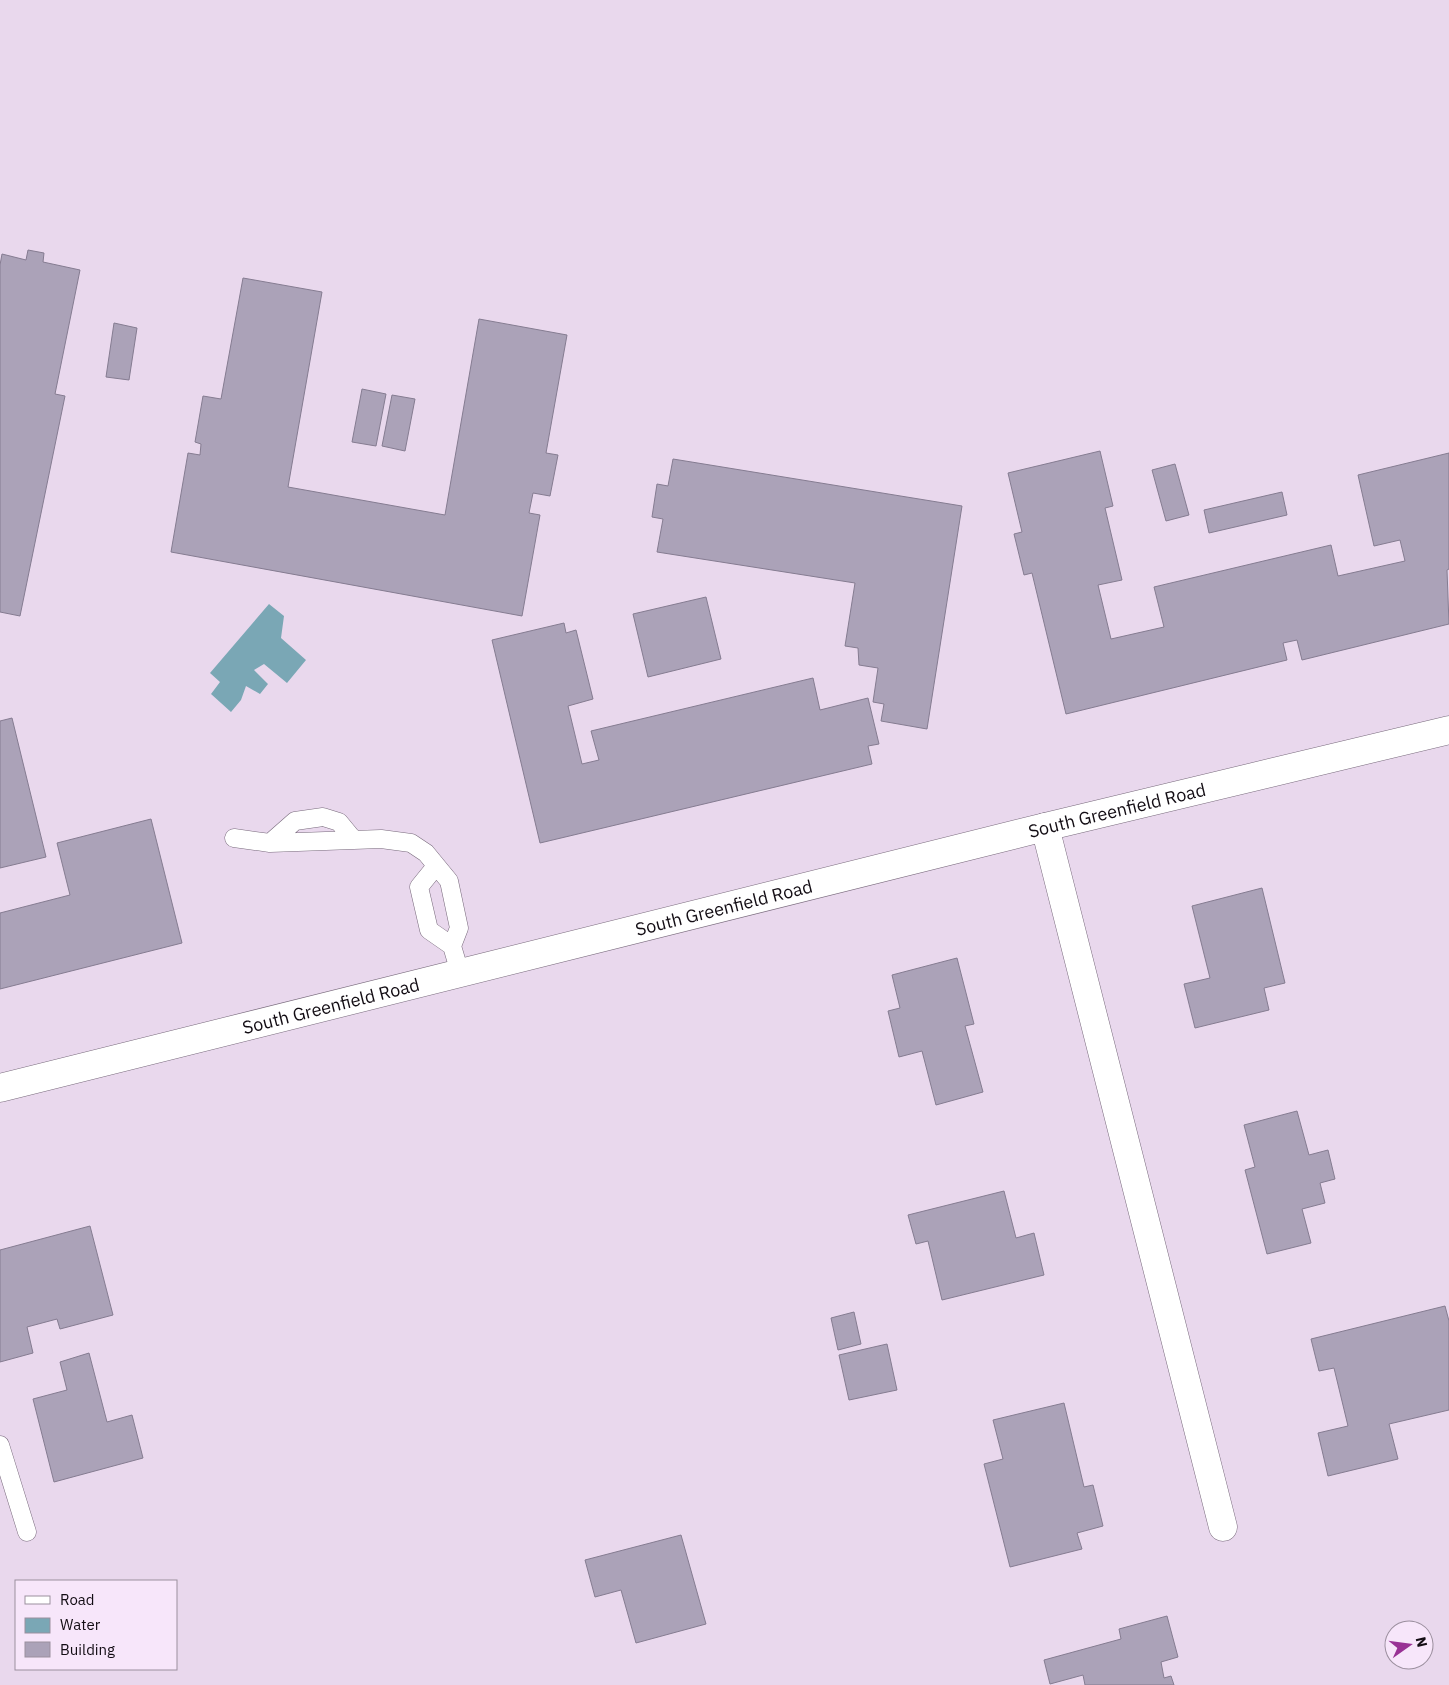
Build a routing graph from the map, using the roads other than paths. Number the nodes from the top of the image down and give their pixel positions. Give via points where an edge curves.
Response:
1 (1449, 730) edge
2 (1045, 827) junction
3 (234, 838) dead end
4 (436, 866) junction
5 (452, 946) junction
6 (460, 973) junction
7 (0, 1088) edge
8 (0, 1444) edge
9 (1223, 1527) dead end
10 (27, 1532) dead end

1 - 2 street, South Greenfield Road
2 - 6 street, South Greenfield Road
2 - 9 street
3 - 4 lane via 270,843 381,838 411,843 426,853
4 - 5 lane via 450,881 459,928
4 - 5 lane via 419,887 429,930
5 - 6 lane
6 - 7 street, South Greenfield Road
8 - 10 lane

